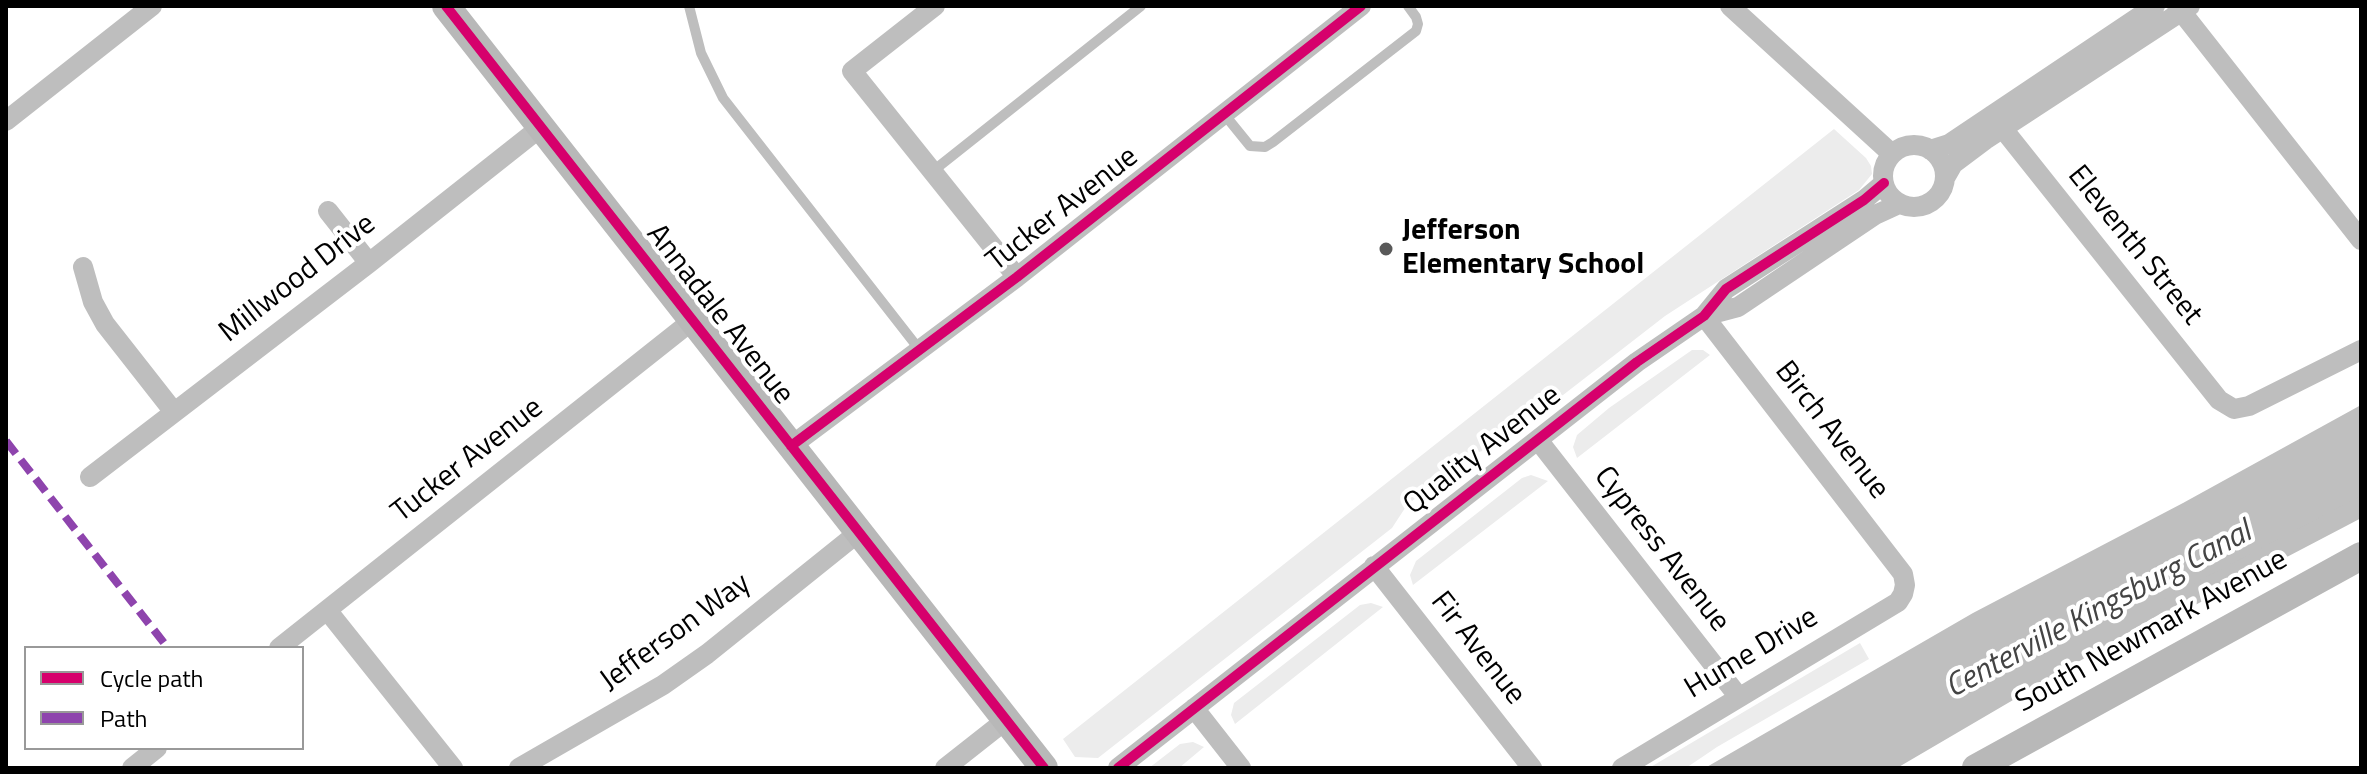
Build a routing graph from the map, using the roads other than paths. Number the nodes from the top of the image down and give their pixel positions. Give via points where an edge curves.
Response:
1 (152, 6) edge
2 (446, 6) edge
3 (689, 6) edge
4 (935, 6) edge
5 (1141, 6) edge
6 (1361, 6) edge
7 (1408, 6) edge
8 (1730, 6) edge
9 (2155, 6) edge
10 (2182, 8) edge
11 (1224, 114) junction
12 (7, 118) edge
13 (1997, 122) junction
14 (541, 127) junction
15 (1930, 150) junction
16 (1892, 154) junction
17 (933, 171) junction
18 (1945, 178) junction
19 (1884, 183) junction
20 (1899, 204) junction
21 (328, 211) dead end
22 (2361, 240) edge
23 (369, 263) junction
24 (83, 267) dead end
25 (1017, 277) junction
26 (1704, 316) junction
27 (693, 320) junction
28 (919, 349) junction
29 (2361, 350) edge
30 (174, 412) junction
31 (1538, 440) junction
32 (791, 446) junction
33 (90, 477) dead end
34 (859, 532) junction
35 (2361, 556) edge
36 (1374, 566) junction
37 (1905, 585) joint
38 (327, 610) junction
39 (282, 646) edge
40 (1738, 696) junction
41 (1194, 708) junction
42 (1006, 720) junction
43 (453, 768) edge
44 (519, 768) edge
45 (945, 768) edge
46 (1044, 768) edge
47 (1118, 768) edge
48 (1241, 768) edge
49 (1532, 768) edge
50 (1622, 768) edge
51 (1976, 768) edge

1 - 12 street
2 - 14 street, Annadale Avenue
3 - 28 lane via 701,53 723,98
4 - 17 street via 852,71
5 - 17 lane
6 - 11 street, Tucker Avenue
7 - 11 lane via 1416,17 1416,31 1273,142 1250,146
8 - 16 street
9 - 13 street
10 - 13 street
10 - 22 street
11 - 25 street, Tucker Avenue
13 - 15 street
13 - 18 street
13 - 29 street, Eleventh Street via 2219,400 2234,409 2249,406
14 - 23 street, Millwood Drive
14 - 27 street, Annadale Avenue
15 - 16 street via 1918,145
15 - 18 street via 1941,160
16 - 19 street
17 - 25 street
18 - 20 street via 1940,195 1926,206
19 - 20 street
19 - 26 street, Quality Avenue via 1726,289
20 - 26 street, Quality Avenue via 1738,307
21 - 23 street
23 - 30 street, Millwood Drive
24 - 30 street via 105,324
25 - 28 street, Tucker Avenue
26 - 31 street, Quality Avenue
26 - 37 street, Birch Avenue via 1903,574
27 - 32 street, Annadale Avenue
27 - 38 street, Tucker Avenue
28 - 32 street, Tucker Avenue
30 - 33 street, Millwood Drive
31 - 36 street, Quality Avenue
31 - 40 street, Cypress Avenue
32 - 34 street, Annadale Avenue
34 - 42 street, Annadale Avenue
34 - 44 street, Jefferson Way via 663,685
35 - 51 street, South Newmark Avenue
36 - 41 street, Quality Avenue
36 - 49 street, Fir Avenue
37 - 40 street, Hume Drive via 1898,602
38 - 39 street, Tucker Avenue
38 - 43 street
40 - 50 street, Hume Drive
41 - 47 street, Quality Avenue
41 - 48 street
42 - 45 street
42 - 46 street, Annadale Avenue

